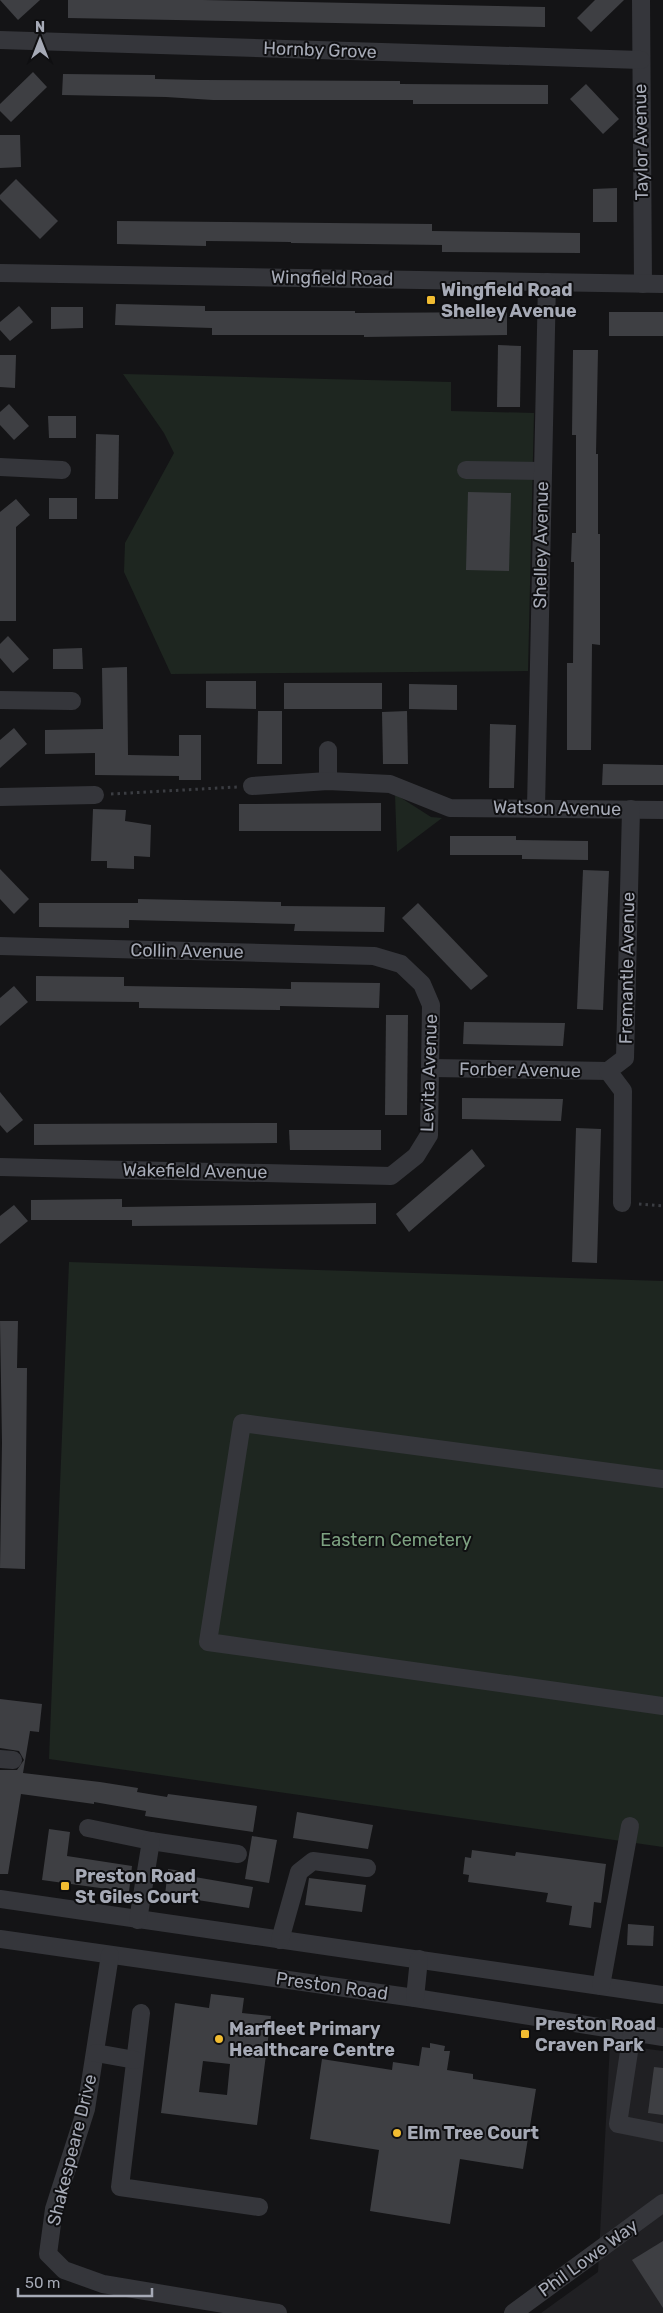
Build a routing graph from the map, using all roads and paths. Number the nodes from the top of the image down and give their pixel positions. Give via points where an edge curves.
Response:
1 (642, 0) edge
2 (0, 40) edge
3 (641, 60) junction
4 (0, 273) edge
5 (547, 282) junction
6 (643, 284) junction
7 (663, 284) edge
8 (0, 467) edge
9 (62, 470) dead end
10 (466, 470) dead end
11 (543, 471) junction
12 (0, 700) edge
13 (72, 701) dead end
14 (328, 750) dead end
15 (328, 780) junction
16 (252, 786) joint
17 (95, 795) joint
18 (0, 797) edge
19 (536, 808) junction
20 (630, 809) junction
21 (663, 810) edge
22 (0, 946) edge
23 (374, 956) joint
24 (432, 1068) junction
25 (608, 1071) junction
26 (0, 1166) edge
27 (391, 1176) joint
28 (622, 1203) joint
29 (663, 1206) edge
30 (663, 1479) edge
31 (663, 1706) edge
32 (630, 1826) dead end
33 (88, 1828) dead end
34 (151, 1841) junction
35 (238, 1854) dead end
36 (367, 1868) dead end
37 (0, 1899) edge
38 (138, 1920) junction
39 (0, 1939) edge
40 (280, 1940) junction
41 (110, 1955) junction
42 (419, 1959) junction
43 (601, 1986) junction
44 (663, 1996) edge
45 (415, 1998) junction
46 (141, 2013) dead end
47 (632, 2032) junction
48 (663, 2037) edge
49 (96, 2053) junction
50 (136, 2060) junction
51 (663, 2133) edge
52 (663, 2203) edge
53 (259, 2207) dead end
54 (269, 2312) edge
55 (513, 2313) edge

1 - 3 street, Taylor Avenue
2 - 3 street, Hornby Grove
3 - 6 street, Taylor Avenue
4 - 5 street, Wingfield Road
5 - 6 street, Wingfield Road
5 - 11 street, Shelley Avenue
6 - 7 street, Wingfield Road
8 - 9 street
10 - 11 street
11 - 19 street, Shelley Avenue
12 - 13 street
14 - 15 street
15 - 16 street
15 - 19 street, Watson Avenue via 390,784 450,808
16 - 17 path
17 - 18 street
19 - 20 street, Watson Avenue
20 - 21 street, Watson Avenue
20 - 25 street, Fremantle Avenue via 625,1058
22 - 23 street, Collin Avenue
23 - 24 street, Levita Avenue via 401,964 422,984 432,1005
24 - 25 street, Forber Avenue
24 - 27 street, Levita Avenue via 429,1135 416,1156
25 - 28 street via 623,1091
26 - 27 street, Wakefield Avenue
28 - 29 path
30 - 31 street via 242,1422 208,1642
32 - 43 street
33 - 34 street
34 - 35 street
34 - 38 street
36 - 40 street via 313,1861 299,1872
37 - 38 street
38 - 40 street
39 - 41 street, Preston Road
40 - 42 street
41 - 45 street, Preston Road
41 - 49 street, Shakespeare Drive
42 - 43 street
42 - 45 street
43 - 44 street
45 - 47 street, Preston Road
46 - 50 street
47 - 48 street, Preston Road
47 - 51 street via 618,2124
49 - 50 street
49 - 54 street, Shakespeare Drive via 86,2109 54,2209 48,2254 64,2270 103,2284
50 - 53 street via 120,2186
52 - 55 street, Phil Lowe Way

